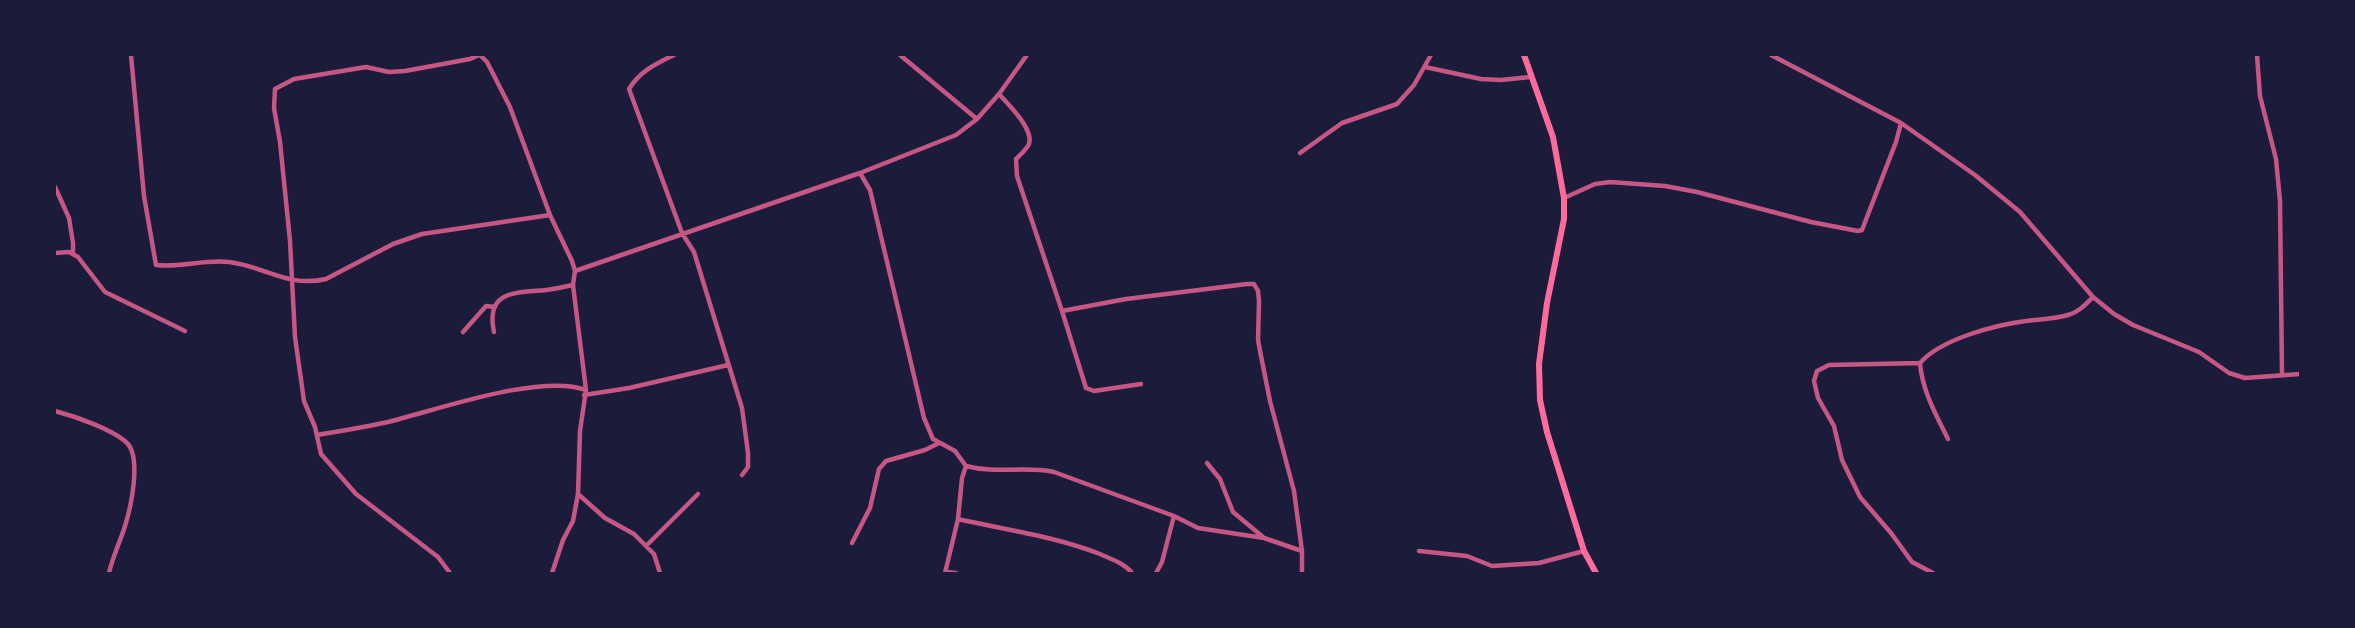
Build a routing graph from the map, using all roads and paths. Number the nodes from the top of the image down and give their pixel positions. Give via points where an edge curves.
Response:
1 (131, 55) edge
2 (480, 55) edge
3 (674, 55) edge
4 (900, 55) edge
5 (1027, 55) edge
6 (1431, 55) edge
7 (1524, 55) edge
8 (1770, 55) edge
9 (2257, 55) edge
10 (1425, 67) junction
11 (1530, 77) junction
12 (999, 94) junction
13 (977, 119) junction
14 (1901, 123) junction
15 (1300, 153) dead end
16 (860, 173) junction
17 (55, 187) edge
18 (1564, 198) junction
19 (550, 214) junction
20 (682, 233) junction
21 (55, 253) edge
22 (73, 254) junction
23 (575, 271) junction
24 (292, 280) junction
25 (573, 285) junction
26 (2093, 297) junction
27 (495, 307) junction
28 (1062, 311) junction
29 (185, 331) dead end
30 (463, 332) dead end
31 (494, 332) dead end
32 (1920, 363) junction
33 (728, 365) junction
34 (2300, 374) edge
35 (2282, 376) junction
36 (1141, 384) dead end
37 (585, 393) junction
38 (55, 411) edge
39 (317, 435) junction
40 (1948, 439) dead end
41 (939, 443) junction
42 (1207, 463) dead end
43 (966, 466) junction
44 (742, 476) dead end
45 (578, 494) junction
46 (698, 494) dead end
47 (1174, 516) junction
48 (958, 519) junction
49 (1264, 538) junction
50 (852, 543) dead end
51 (646, 546) junction
52 (1302, 551) junction
53 (1419, 551) dead end
54 (1584, 551) junction
55 (945, 572) edge
56 (109, 573) edge
57 (450, 573) edge
58 (552, 573) edge
59 (660, 573) edge
60 (956, 573) edge
61 (1132, 573) edge
62 (1156, 573) edge
63 (1302, 573) edge
64 (1596, 573) edge
65 (1933, 573) edge

1 - 24 street via 144,196 155,265 230,262
2 - 19 street via 487,62 510,107
2 - 24 street via 405,71 389,72 366,67 294,79 275,89 274,108
3 - 20 street via 636,77 629,89
4 - 13 street
5 - 12 street
6 - 10 street
7 - 11 main road
8 - 14 street
9 - 35 street via 2260,96 2276,159 2280,202
10 - 11 street via 1481,79
10 - 15 street via 1397,104 1342,123
11 - 18 main road via 1553,136
12 - 13 street
12 - 28 street via 1021,120 1030,137 1029,144 1016,159 1017,176
13 - 16 street via 956,135
14 - 18 street via 1862,230 1858,231 1665,186 1610,182 1595,184
14 - 26 street via 2020,212
16 - 20 street
16 - 41 street via 870,190 924,418 933,439
17 - 22 street via 69,218
18 - 54 main road via 1564,219 1539,364 1540,400
19 - 23 street
19 - 24 street via 422,234 393,244 326,279
20 - 23 street
20 - 33 street via 694,252
21 - 22 street
22 - 29 street via 104,292
23 - 25 street
24 - 39 street via 295,337 304,401
25 - 27 street via 512,292 500,299
25 - 37 street
26 - 32 street via 2080,310 2069,315 2025,321 1962,338 1928,354
26 - 35 street via 2133,325 2199,352 2229,372 2246,378
27 - 30 street via 486,306
27 - 31 street via 492,317
28 - 36 street via 1086,388 1094,391
28 - 52 street via 1171,293 1254,284 1259,300 1260,356 1294,491
32 - 40 street via 1928,399
32 - 65 street via 1829,365 1817,371 1814,381 1818,398 1834,426 1842,460 1860,497 1912,562
33 - 37 street via 629,388
33 - 44 street via 742,408 748,453 748,467
34 - 35 street
37 - 39 street via 568,386 540,387 490,395 388,422
37 - 45 street
38 - 56 street via 77,416 102,428 128,444 134,459 135,475 126,526
39 - 57 street via 322,454 356,494 438,557
41 - 43 street via 955,450
41 - 50 street via 886,461 879,470 870,508
42 - 49 street via 1220,479 1233,512
43 - 47 street via 1002,472 1042,469
43 - 48 street
45 - 51 street via 605,518 634,534
45 - 58 street via 573,520
46 - 51 street
47 - 49 street via 1205,530
47 - 62 street
48 - 55 street
48 - 61 street via 1066,541 1114,560
49 - 52 street
51 - 59 street via 654,554
52 - 63 street
53 - 54 street via 1467,556 1492,566 1539,563
54 - 64 main road
55 - 60 street

